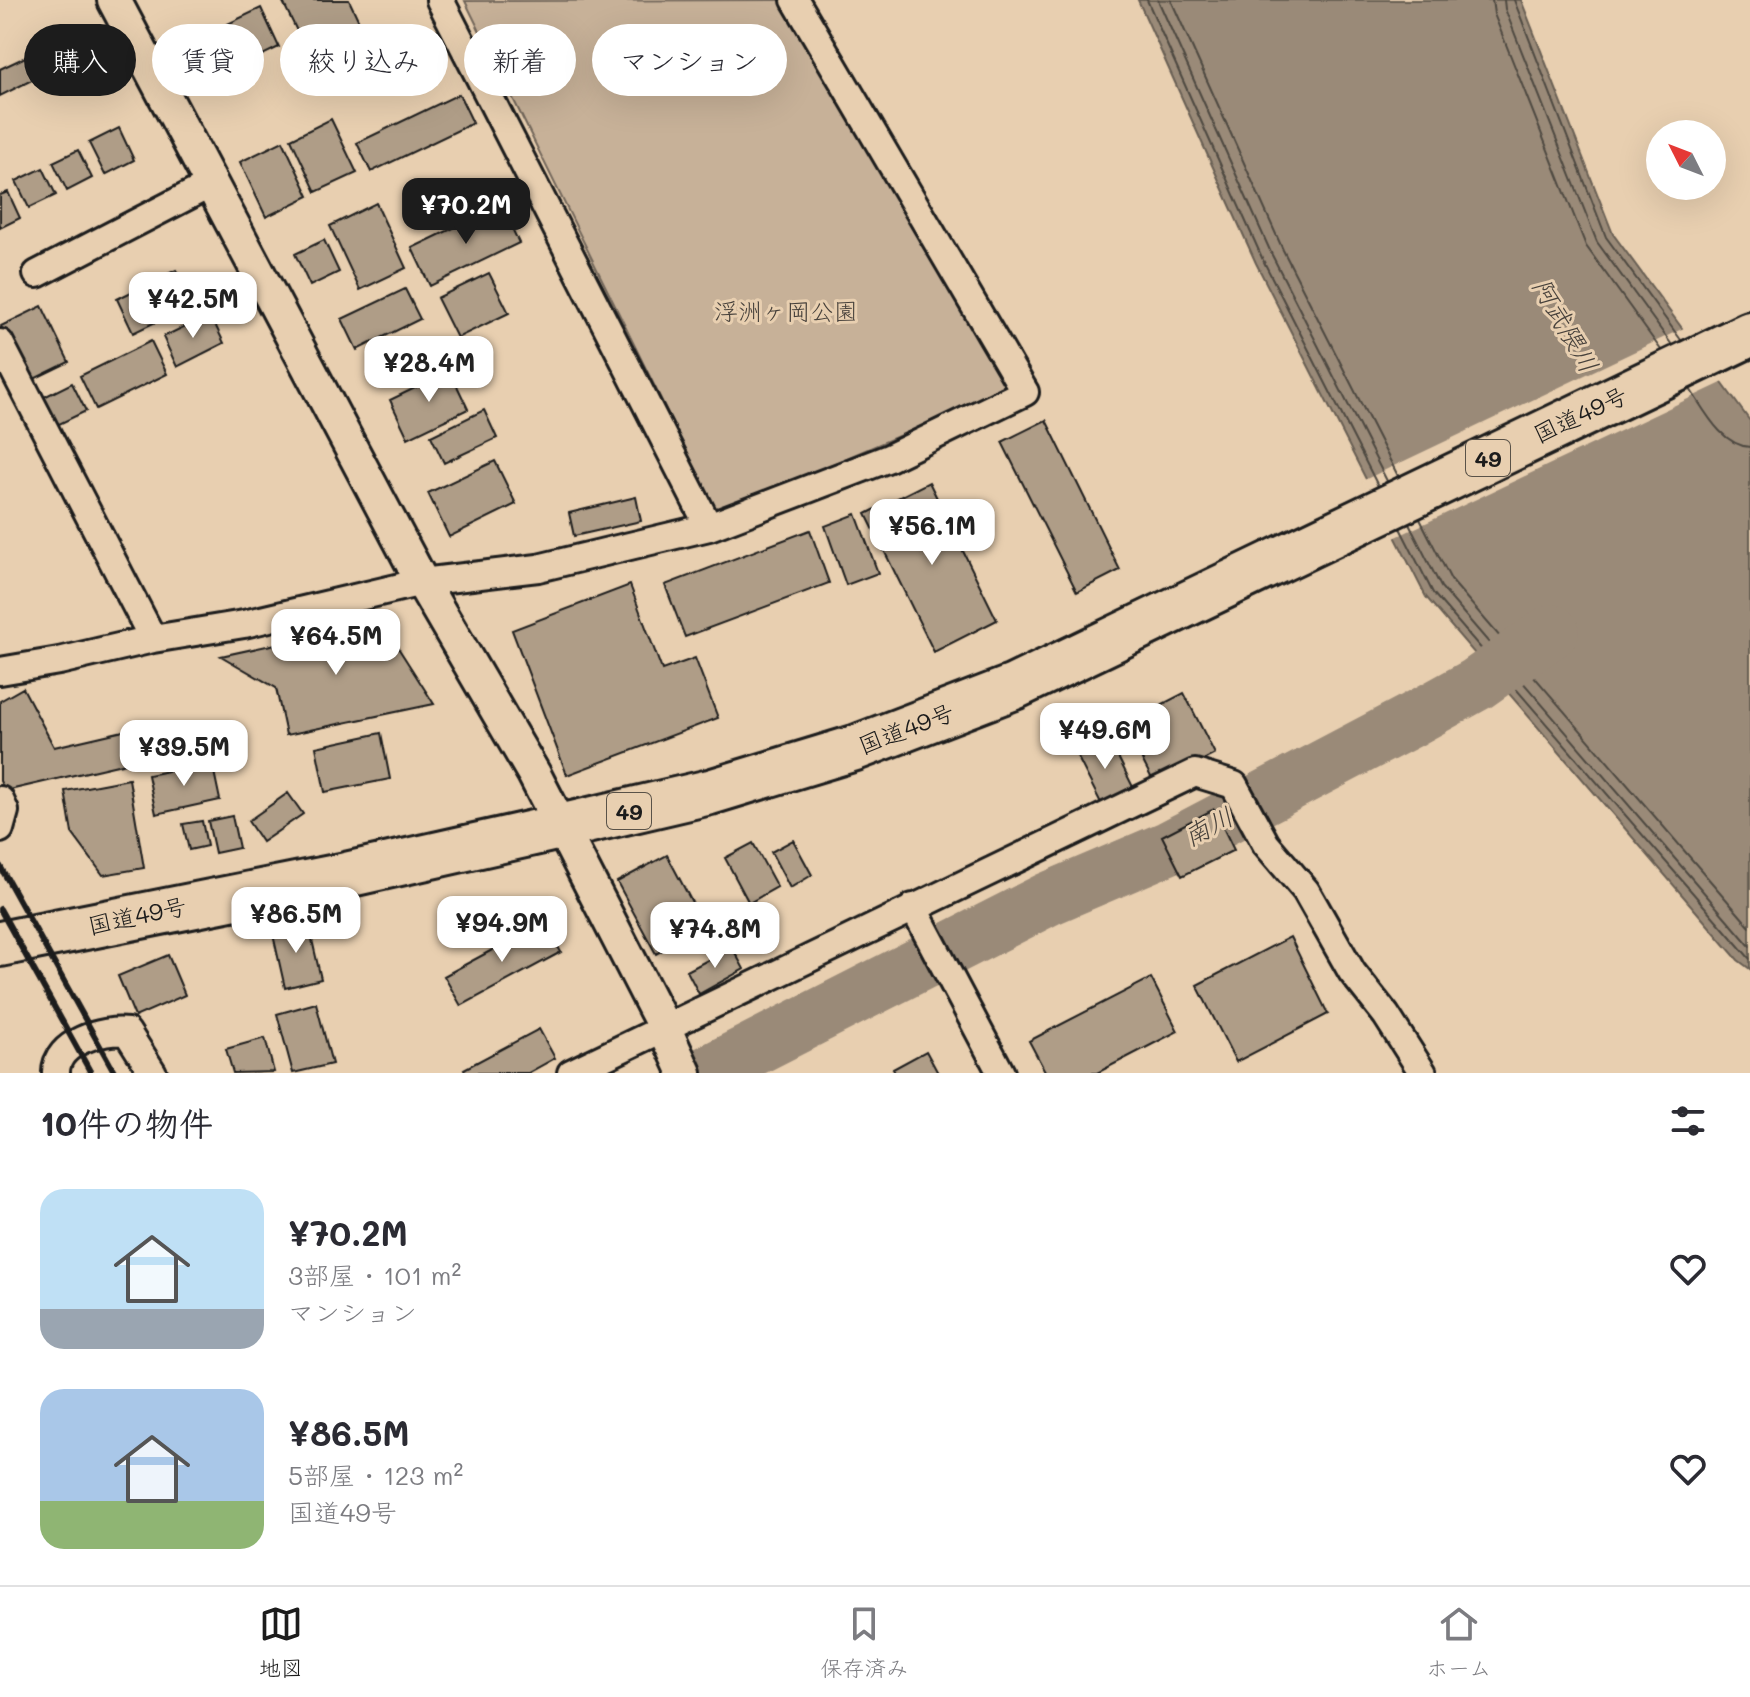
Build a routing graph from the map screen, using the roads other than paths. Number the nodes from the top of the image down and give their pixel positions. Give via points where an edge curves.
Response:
1 (114, 0) edge
2 (440, 0) edge
3 (795, 0) edge
4 (211, 184) junction
5 (37, 274) dead end
6 (1750, 334) edge
7 (0, 343) edge
8 (709, 527) junction
9 (422, 582) junction
10 (153, 639) junction
11 (0, 671) edge
12 (0, 800) edge
13 (560, 827) junction
14 (0, 829) edge
15 (918, 916) junction
16 (0, 944) edge
17 (667, 1033) junction
18 (56, 1073) edge
19 (153, 1073) edge
20 (571, 1073) edge
21 (685, 1073) edge
22 (1001, 1073) edge
23 (1423, 1073) edge

1 - 4 street
2 - 8 street
3 - 8 street via 1025,392 889,458
4 - 5 street
4 - 9 street
6 - 13 highway, 国道49号 / 49 via 1014,687 855,748 710,792
7 - 10 street
8 - 9 street via 538,568
9 - 10 street via 244,624
9 - 13 street
10 - 11 street
12 - 14 street via 5,811
13 - 16 highway, 国道49号 / 49
13 - 17 street
15 - 17 street
15 - 22 street
15 - 23 street via 1195,773 1234,785 1266,844 1306,891 1352,972
17 - 20 street
17 - 21 street
18 - 19 street via 64,1052 110,1030 127,1032

